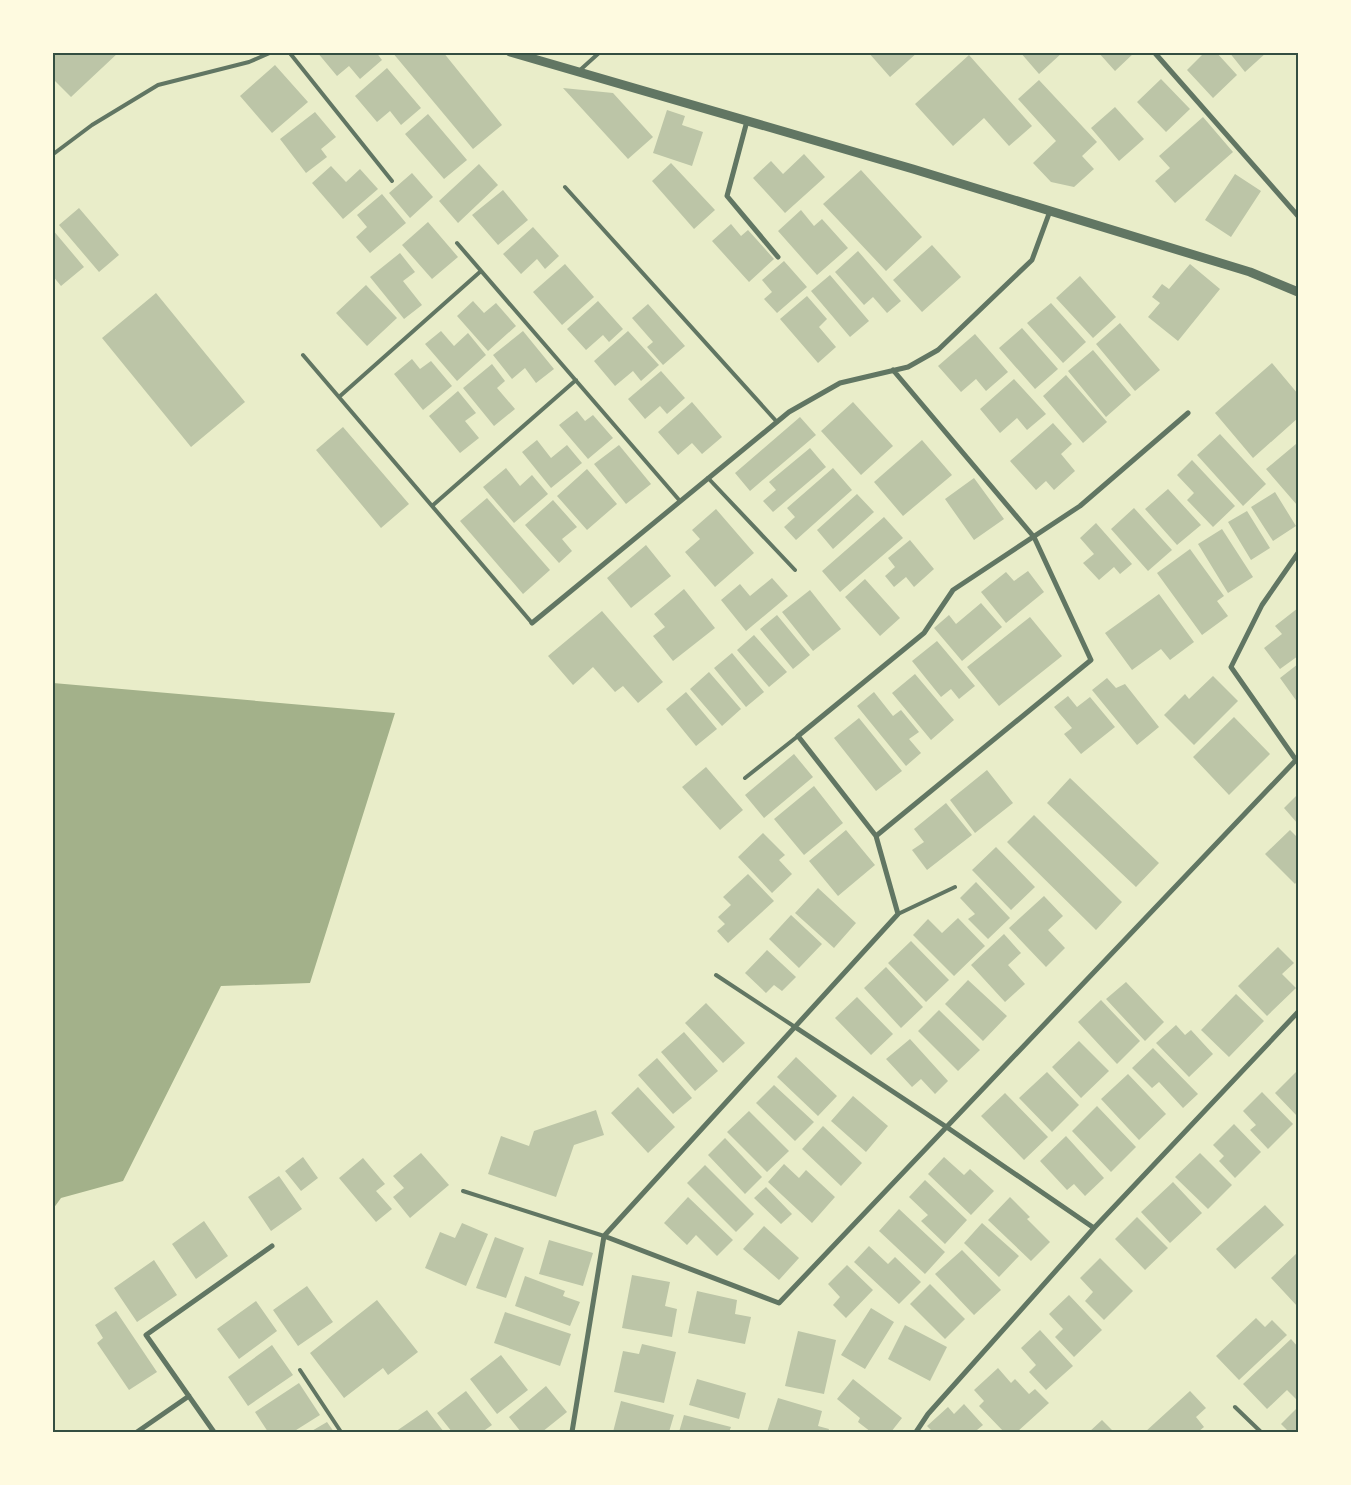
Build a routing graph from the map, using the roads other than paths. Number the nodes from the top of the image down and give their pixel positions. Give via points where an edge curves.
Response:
1 (272, 52) edge
2 (289, 52) edge
3 (510, 52) edge
4 (600, 52) edge
5 (1154, 52) edge
6 (577, 72) junction
7 (747, 121) junction
8 (52, 155) edge
9 (392, 181) dead end
10 (565, 187) dead end
11 (1050, 211) junction
12 (1298, 216) edge
13 (457, 243) dead end
14 (778, 257) dead end
15 (481, 271) junction
16 (1298, 292) edge
17 (303, 355) dead end
18 (894, 370) junction
19 (576, 380) junction
20 (339, 397) junction
21 (1188, 413) dead end
22 (777, 422) junction
23 (708, 478) junction
24 (680, 501) junction
25 (432, 506) junction
26 (1034, 537) junction
27 (1298, 553) edge
28 (795, 570) dead end
29 (532, 623) joint
30 (798, 736) junction
31 (1297, 761) edge
32 (746, 778) dead end
33 (876, 836) junction
34 (955, 887) dead end
35 (898, 914) junction
36 (716, 975) dead end
37 (1298, 1012) edge
38 (795, 1027) junction
39 (948, 1128) junction
40 (463, 1191) dead end
41 (1094, 1228) junction
42 (604, 1236) junction
43 (272, 1246) dead end
44 (300, 1370) dead end
45 (189, 1396) junction
46 (1235, 1407) dead end
47 (136, 1432) edge
48 (214, 1432) edge
49 (341, 1432) edge
50 (572, 1432) edge
51 (916, 1432) edge
52 (1261, 1432) edge

1 - 8 lane via 249,62 158,85 92,125
2 - 9 lane
3 - 6 street
4 - 6 lane
5 - 12 street
6 - 7 street
7 - 11 street
7 - 14 street via 728,196
10 - 22 lane
11 - 16 street via 1250,272
11 - 18 street via 1032,260 938,350 908,367
13 - 15 lane
15 - 19 lane
15 - 20 lane
17 - 20 lane
18 - 22 street via 840,382
18 - 26 street
19 - 24 lane
19 - 25 lane
20 - 25 lane
21 - 26 street via 1080,506
22 - 23 street
23 - 24 street
23 - 28 lane
24 - 29 street
25 - 29 lane
26 - 30 street via 953,590 924,633
26 - 33 street via 1091,660
27 - 31 street via 1262,605 1231,667
30 - 32 lane
30 - 33 street
31 - 39 street
33 - 35 street
34 - 35 lane
35 - 38 street
36 - 38 lane
37 - 41 street
38 - 39 street
38 - 42 street
39 - 41 street
39 - 42 street via 779,1303
40 - 42 lane
41 - 51 street via 928,1414
42 - 50 street
43 - 45 street via 146,1335
44 - 49 lane
45 - 47 street
45 - 48 street
46 - 52 lane

